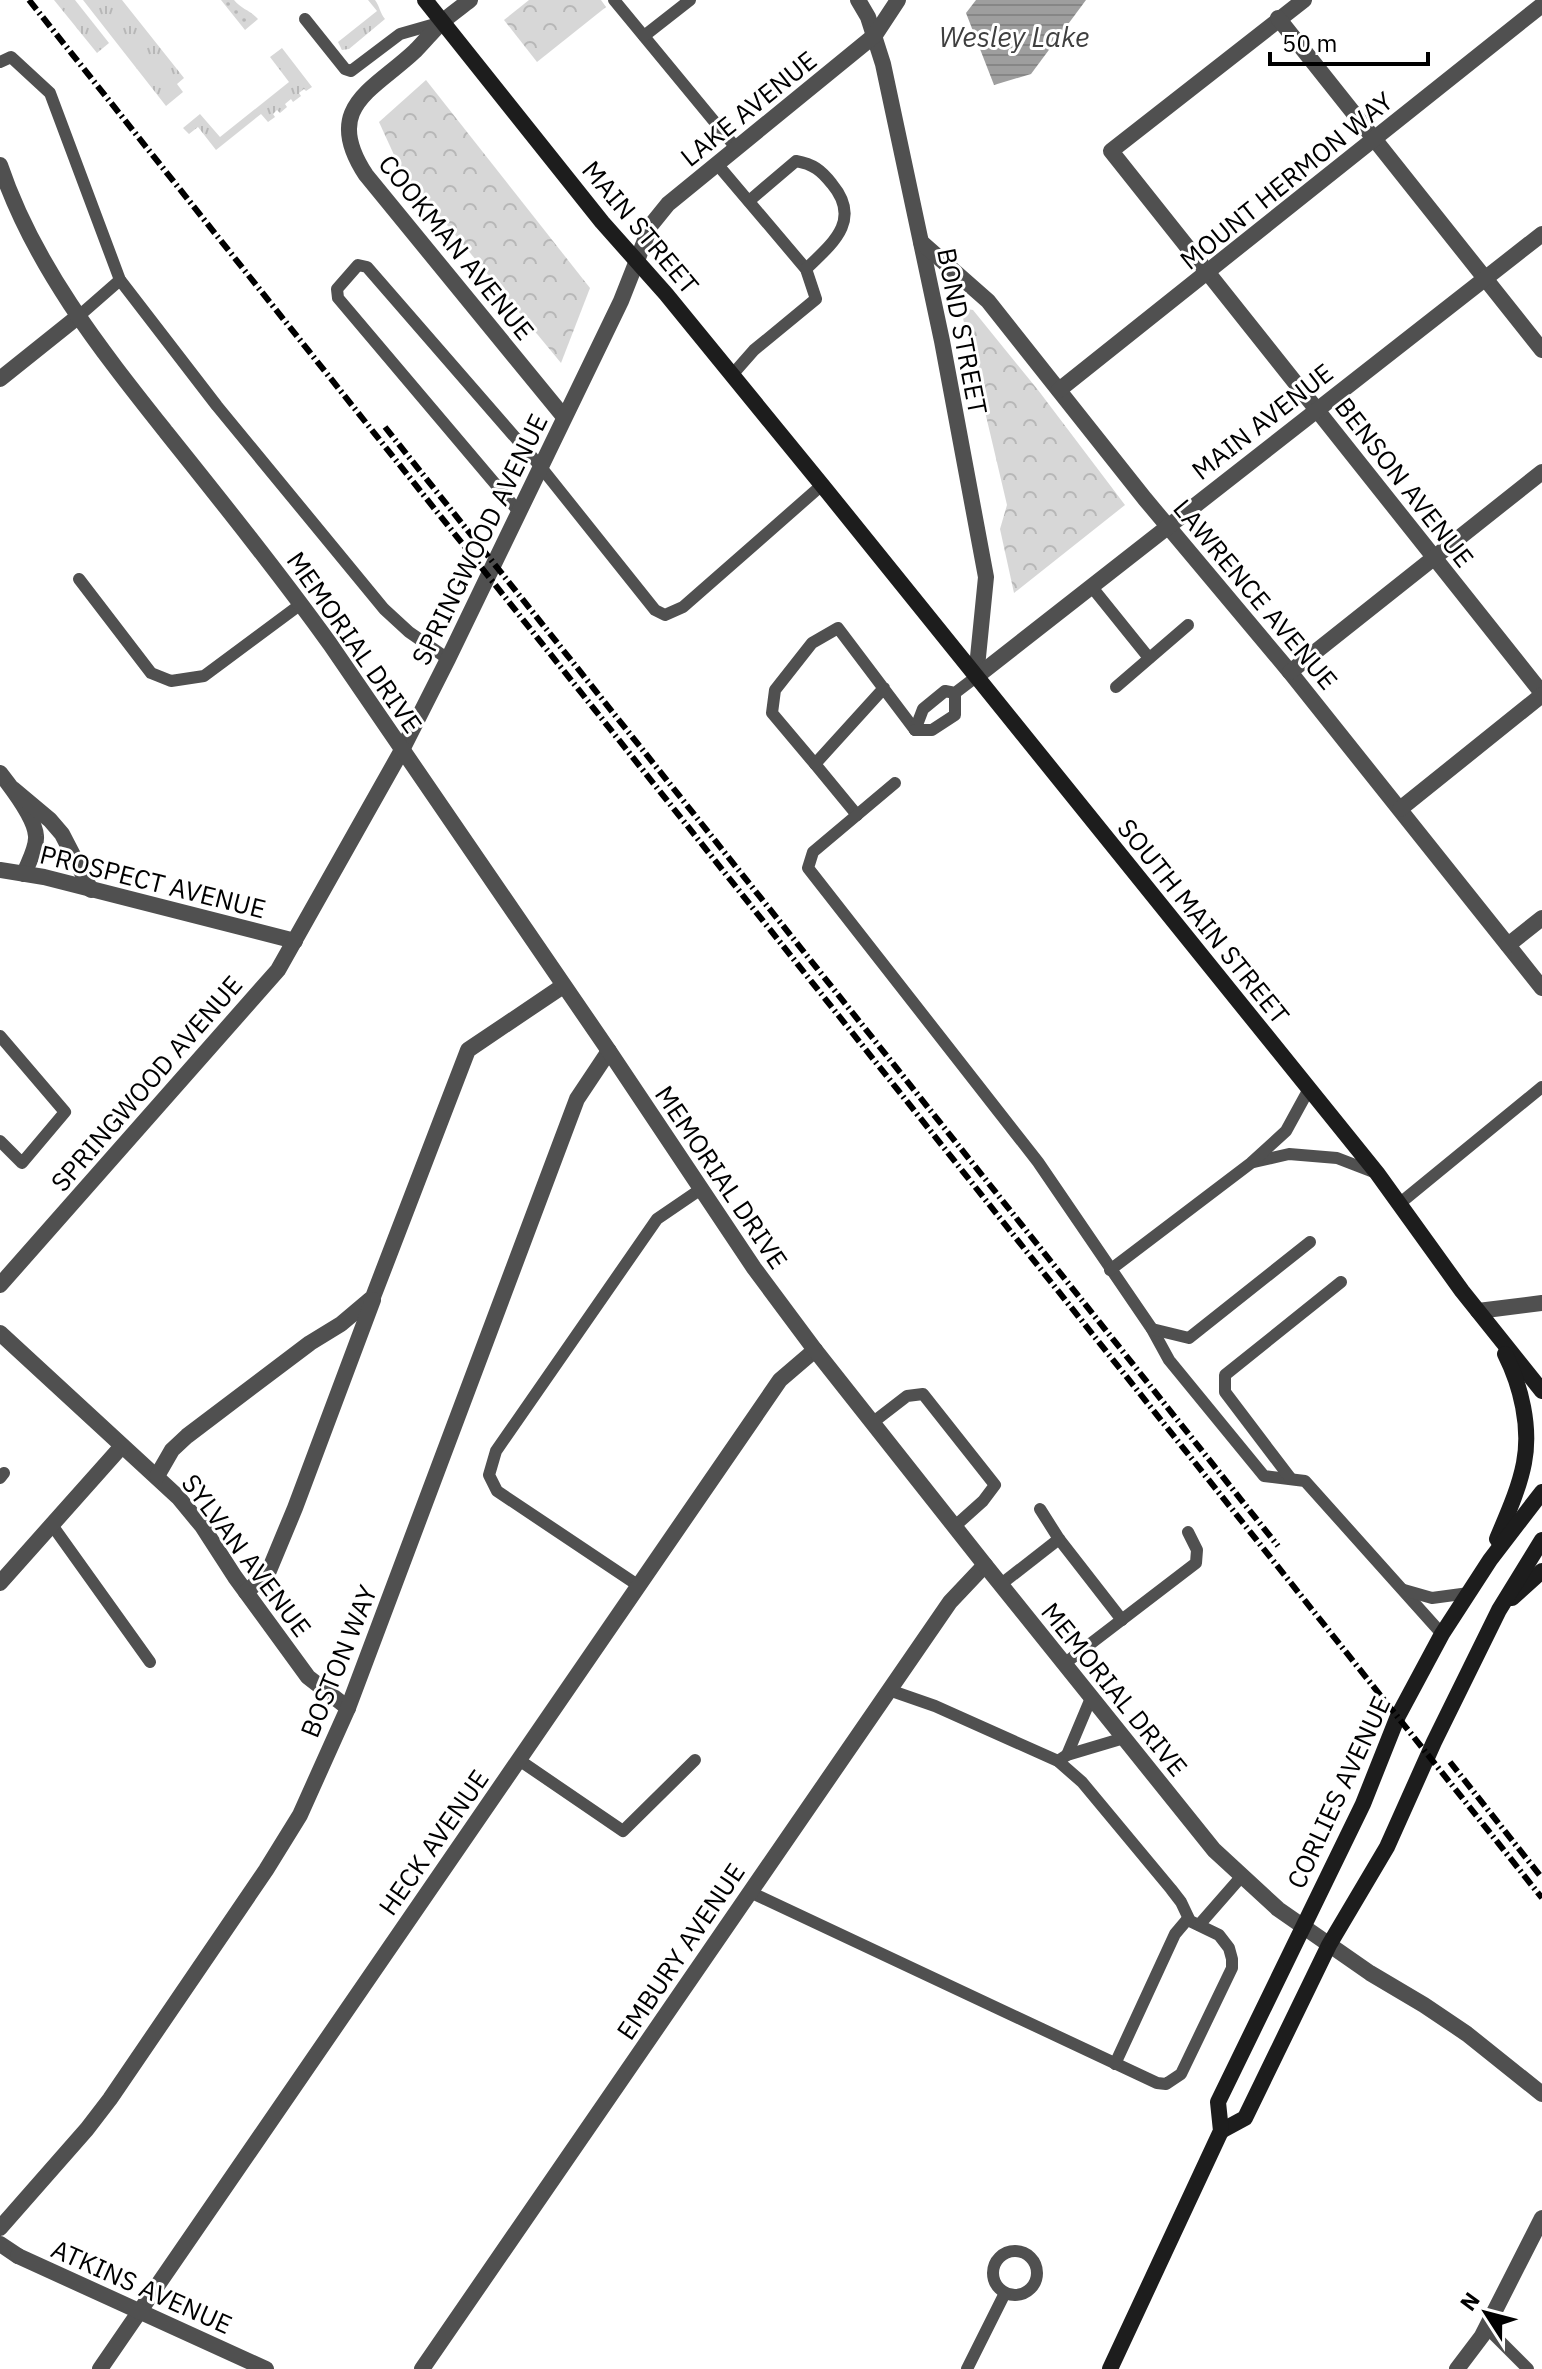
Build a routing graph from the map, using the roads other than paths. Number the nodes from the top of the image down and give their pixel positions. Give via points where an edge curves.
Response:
1 (425, 0) edge
2 (470, 0) edge
3 (614, 0) edge
4 (690, 0) edge
5 (858, 0) edge
6 (898, 0) edge
7 (1304, 0) edge
8 (1539, 6) edge
9 (1278, 18) junction
10 (305, 19) dead end
11 (442, 22) junction
12 (875, 35) junction
13 (644, 36) junction
14 (0, 62) edge
15 (1374, 140) junction
16 (737, 149) junction
17 (717, 164) junction
18 (0, 165) edge
19 (749, 201) junction
20 (1542, 234) edge
21 (921, 242) junction
22 (636, 259) junction
23 (806, 269) junction
24 (1207, 274) junction
25 (1485, 279) junction
26 (120, 280) junction
27 (80, 315) junction
28 (1542, 350) edge
29 (732, 375) junction
30 (0, 379) edge
31 (1059, 390) junction
32 (1316, 409) junction
33 (564, 417) junction
34 (540, 466) junction
35 (1542, 472) edge
36 (822, 485) junction
37 (519, 512) junction
38 (1168, 526) junction
39 (1433, 558) junction
40 (79, 579) dead end
41 (1091, 586) junction
42 (301, 604) junction
43 (1188, 625) dead end
44 (1149, 658) junction
45 (448, 659) junction
46 (1290, 672) junction
47 (976, 677) junction
48 (1116, 687) dead end
49 (884, 688) junction
50 (950, 692) junction
51 (1542, 694) edge
52 (915, 730) junction
53 (402, 750) junction
54 (815, 764) junction
55 (0, 773) edge
56 (895, 783) dead end
57 (13, 789) junction
58 (1400, 809) junction
59 (857, 815) junction
60 (1, 873) edge
61 (24, 874) junction
62 (91, 890) junction
63 (1542, 918) edge
64 (295, 941) junction
65 (1508, 945) junction
66 (563, 986) junction
67 (1542, 988) edge
68 (0, 1036) edge
69 (609, 1051) junction
70 (1542, 1087) edge
71 (1309, 1089) junction
72 (0, 1141) edge
73 (1251, 1163) junction
74 (1377, 1173) junction
75 (701, 1189) junction
76 (1399, 1204) junction
77 (1310, 1242) dead end
78 (1110, 1270) junction
79 (1341, 1282) dead end
80 (0, 1285) edge
81 (373, 1297) junction
82 (1542, 1303) edge
83 (1478, 1311) junction
84 (1152, 1329) junction
85 (0, 1333) edge
86 (1496, 1334) junction
87 (815, 1350) junction
88 (1542, 1391) edge
89 (872, 1423) junction
90 (122, 1446) junction
91 (157, 1476) junction
92 (1291, 1479) junction
93 (1542, 1492) edge
94 (1040, 1509) dead end
95 (52, 1525) junction
96 (954, 1527) junction
97 (1188, 1532) dead end
98 (1059, 1539) junction
99 (1542, 1540) edge
100 (1490, 1560) junction
101 (985, 1565) junction
102 (1542, 1571) edge
103 (0, 1583) edge
104 (1000, 1585) junction
105 (639, 1586) junction
106 (1404, 1590) junction
107 (246, 1592) junction
108 (1469, 1593) junction
109 (1499, 1610) junction
110 (1122, 1620) junction
111 (1442, 1634) junction
112 (150, 1662) dead end
113 (1064, 1664) junction
114 (889, 1690) junction
115 (1091, 1698) junction
116 (348, 1708) junction
117 (1124, 1738) junction
118 (1062, 1758) junction
119 (519, 1760) junction
120 (695, 1760) dead end
121 (1241, 1877) junction
122 (750, 1892) junction
123 (1195, 1923) junction
124 (1303, 1925) junction
125 (1329, 1945) junction
126 (1115, 2064) junction
127 (1542, 2094) edge
128 (1221, 2131) junction
129 (1542, 2218) edge
130 (0, 2228) edge
131 (0, 2244) edge
132 (1005, 2293) dead end
133 (139, 2312) junction
134 (1486, 2327) junction
135 (100, 2369) edge
136 (266, 2369) edge
137 (422, 2369) edge
138 (967, 2369) edge
139 (1110, 2369) edge
140 (1457, 2369) edge
141 (1528, 2369) edge

1 - 11 main road, MAIN STREET
2 - 11 street, COOKMAN AVENUE
3 - 13 lane
4 - 13 lane
5 - 12 street, BOND STREET
6 - 12 street, LAKE AVENUE
7 - 9 street
8 - 15 street, MOUNT HERMON WAY
9 - 15 street
9 - 24 street, BENSON AVENUE via 1111,151
10 - 11 lane via 351,71 400,34
11 - 22 main road, MAIN STREET
11 - 33 street, COOKMAN AVENUE via 359,98 350,123 352,150 366,175
12 - 16 street, LAKE AVENUE
12 - 21 street, BOND STREET
13 - 16 lane
14 - 26 lane via 11,57 50,93
15 - 24 street, MOUNT HERMON WAY
15 - 25 street
16 - 17 street, LAKE AVENUE
17 - 19 lane
17 - 22 street, LAKE AVENUE via 668,204 651,225
18 - 27 street, MEMORIAL DRIVE via 27,233
19 - 23 lane
19 - 23 lane via 796,161 825,174 847,213 833,243
20 - 25 street, MAIN AVENUE
21 - 31 street, LAWRENCE AVENUE via 988,301
21 - 47 street, BOND STREET via 986,577
22 - 29 main road, MAIN STREET
22 - 33 street, SPRINGWOOD AVENUE
23 - 29 lane via 816,299
24 - 31 street, MOUNT HERMON WAY
24 - 32 street, BENSON AVENUE
25 - 28 street
25 - 32 street, MAIN AVENUE
26 - 27 lane
26 - 45 lane via 384,609
27 - 30 street
27 - 42 street, MEMORIAL DRIVE via 107,358
29 - 36 main road, MAIN STREET
31 - 38 street, LAWRENCE AVENUE
32 - 38 street, MAIN AVENUE
32 - 39 street, BENSON AVENUE
33 - 34 street, SPRINGWOOD AVENUE
34 - 36 lane via 655,610 665,615 683,607
34 - 37 street, SPRINGWOOD AVENUE
34 - 37 lane via 367,267 358,265 337,289 338,298
35 - 39 street
36 - 47 main road, SOUTH MAIN STREET
37 - 45 street, SPRINGWOOD AVENUE
38 - 41 street, MAIN AVENUE
38 - 46 street, LAWRENCE AVENUE
39 - 46 street
39 - 51 street, BENSON AVENUE
40 - 42 lane via 151,673 171,681 204,676
41 - 44 lane
41 - 47 street, MAIN AVENUE
42 - 53 street, MEMORIAL DRIVE
43 - 44 lane
44 - 48 lane
45 - 53 street, SPRINGWOOD AVENUE
46 - 58 street, LAWRENCE AVENUE
47 - 50 lane
47 - 71 main road, SOUTH MAIN STREET
49 - 52 lane
49 - 54 lane
49 - 54 lane via 838,628 812,643 775,690 772,713
50 - 52 lane via 923,709
50 - 52 lane via 955,715 932,730
51 - 58 street
53 - 64 street, SPRINGWOOD AVENUE
53 - 66 street, MEMORIAL DRIVE
54 - 59 lane
55 - 57 street
56 - 59 lane
57 - 61 street via 36,835
57 - 62 street via 62,834
58 - 65 street, LAWRENCE AVENUE
59 - 78 lane via 813,852 808,868 1038,1162
60 - 61 street, PROSPECT AVENUE
61 - 62 street, PROSPECT AVENUE
62 - 64 street, PROSPECT AVENUE
63 - 65 street
64 - 80 street, SPRINGWOOD AVENUE via 278,970
65 - 67 street, LAWRENCE AVENUE
66 - 69 street, MEMORIAL DRIVE
66 - 81 street via 468,1050
68 - 72 lane via 65,1112 22,1163
69 - 75 street, MEMORIAL DRIVE
69 - 116 street, BOSTON WAY via 577,1099
70 - 76 lane
71 - 73 lane via 1286,1131
71 - 74 main road, SOUTH MAIN STREET
73 - 74 lane via 1305,1155 1337,1158
73 - 78 lane
74 - 76 main road, SOUTH MAIN STREET
75 - 87 street, MEMORIAL DRIVE
75 - 105 lane via 657,1219 496,1451 489,1475 497,1491
76 - 83 main road, SOUTH MAIN STREET
77 - 84 lane via 1189,1338
78 - 84 lane
79 - 92 lane via 1225,1375 1225,1392
81 - 91 street via 187,1436
81 - 107 street via 268,1573
82 - 83 street
83 - 86 main road, SOUTH MAIN STREET
84 - 92 lane via 1169,1360 1264,1476
85 - 90 street, SYLVAN AVENUE
86 - 88 main road, SOUTH MAIN STREET
86 - 100 main road via 1512,1367 1526,1434 1524,1463
87 - 89 street, MEMORIAL DRIVE
87 - 105 street, HECK AVENUE via 780,1380
89 - 96 street, MEMORIAL DRIVE
89 - 96 lane via 907,1396 923,1394 953,1430 995,1485
90 - 91 street, SYLVAN AVENUE
90 - 95 street
91 - 107 street, SYLVAN AVENUE via 202,1526
92 - 106 lane via 1305,1481
93 - 100 main road, CORLIES AVENUE
94 - 98 lane
95 - 103 street
95 - 112 lane
96 - 101 street, MEMORIAL DRIVE
97 - 110 lane via 1197,1550 1196,1563
98 - 104 lane
98 - 110 lane
99 - 109 main road, CORLIES AVENUE
100 - 108 main road, CORLIES AVENUE
101 - 104 street, MEMORIAL DRIVE
101 - 114 street, EMBURY AVENUE via 950,1602
102 - 109 main road
104 - 113 street, MEMORIAL DRIVE
105 - 119 street, HECK AVENUE
106 - 108 lane via 1432,1598
106 - 111 lane
107 - 116 street, SYLVAN AVENUE via 308,1677
108 - 111 main road, CORLIES AVENUE
109 - 125 main road, CORLIES AVENUE via 1387,1847
110 - 113 lane
111 - 124 main road, CORLIES AVENUE via 1398,1716 1363,1804
113 - 115 street, MEMORIAL DRIVE
114 - 118 lane
114 - 122 street, EMBURY AVENUE
115 - 117 street, MEMORIAL DRIVE
115 - 118 lane
116 - 130 street, BOSTON WAY via 300,1815 266,1870 110,2099
117 - 118 lane
117 - 121 street, MEMORIAL DRIVE
118 - 123 lane
119 - 120 lane via 623,1831
119 - 133 street, HECK AVENUE
121 - 123 lane
121 - 124 street, MEMORIAL DRIVE
122 - 126 lane
122 - 137 street, EMBURY AVENUE
123 - 126 lane via 1186,1921 1175,1934
123 - 126 lane via 1219,1935 1229,1948 1232,1968 1181,2074 1166,2084 1157,2083
124 - 125 street, MEMORIAL DRIVE
124 - 128 main road, CORLIES AVENUE via 1218,2102
125 - 127 street, MEMORIAL DRIVE via 1467,2034
125 - 128 main road, CORLIES AVENUE via 1245,2118
128 - 139 main road, CORLIES AVENUE
129 - 134 street
131 - 133 street, ATKINS AVENUE
132 - 138 lane
133 - 135 street, HECK AVENUE
133 - 136 street, ATKINS AVENUE
134 - 140 street
134 - 141 lane

